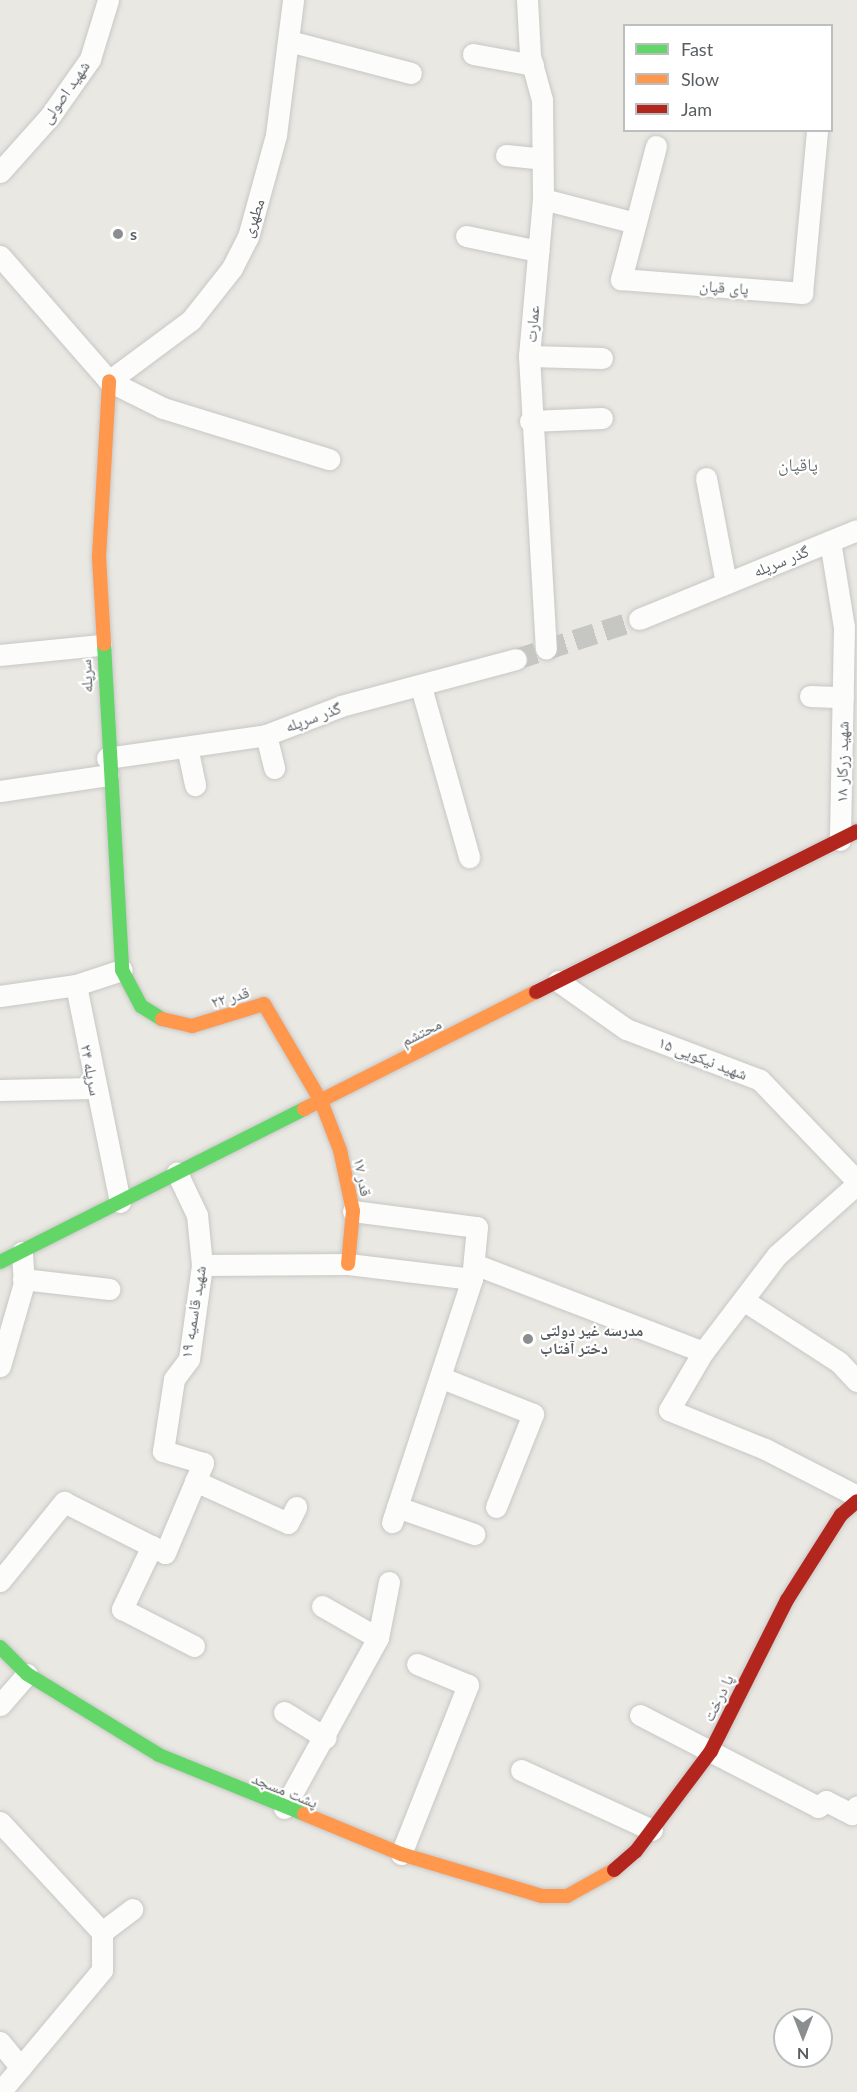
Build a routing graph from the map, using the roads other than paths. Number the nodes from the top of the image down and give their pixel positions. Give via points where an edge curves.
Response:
1 (108, 0) edge
2 (293, 0) edge
3 (527, 0) edge
4 (289, 40) junction
5 (473, 54) dead end
6 (532, 65) junction
7 (411, 74) dead end
8 (817, 132) edge
9 (656, 146) dead end
10 (506, 155) dead end
11 (542, 159) junction
12 (0, 172) edge
13 (543, 199) junction
14 (635, 223) junction
15 (466, 236) dead end
16 (538, 251) junction
17 (0, 256) edge
18 (529, 356) junction
19 (602, 358) dead end
20 (109, 381) junction
21 (602, 418) dead end
22 (530, 421) junction
23 (329, 459) dead end
24 (706, 478) dead end
25 (857, 530) edge
26 (830, 541) junction
27 (726, 583) junction
28 (639, 619) tunnel mouth
29 (101, 645) junction
30 (546, 649) dead end
31 (0, 655) edge
32 (516, 658) tunnel mouth
33 (421, 687) junction
34 (810, 696) dead end
35 (843, 697) junction
36 (850, 732) edge
37 (266, 735) junction
38 (187, 747) junction
39 (107, 767) junction
40 (274, 768) dead end
41 (195, 785) dead end
42 (0, 791) edge
43 (849, 836) edge
44 (469, 857) dead end
45 (122, 970) junction
46 (558, 981) junction
47 (76, 985) junction
48 (0, 996) edge
49 (94, 1088) junction
50 (0, 1090) edge
51 (321, 1101) junction
52 (177, 1173) junction
53 (857, 1182) edge
54 (120, 1202) junction
55 (353, 1211) junction
56 (22, 1252) junction
57 (0, 1262) edge
58 (348, 1264) junction
59 (202, 1265) junction
60 (473, 1272) junction
61 (23, 1278) junction
62 (109, 1289) dead end
63 (743, 1299) junction
64 (703, 1352) junction
65 (0, 1366) edge
66 (442, 1378) junction
67 (857, 1381) edge
68 (195, 1481) junction
69 (857, 1498) edge
70 (296, 1507) dead end
71 (496, 1507) dead end
72 (474, 1534) dead end
73 (152, 1546) junction
74 (0, 1581) edge
75 (389, 1582) dead end
76 (322, 1606) dead end
77 (378, 1638) junction
78 (194, 1646) dead end
79 (0, 1647) edge
80 (417, 1664) dead end
81 (27, 1674) junction
82 (0, 1705) edge
83 (284, 1712) dead end
84 (640, 1715) dead end
85 (326, 1738) junction
86 (711, 1750) junction
87 (521, 1770) dead end
88 (284, 1808) junction
89 (854, 1810) edge
90 (0, 1822) edge
91 (651, 1830) junction
92 (401, 1854) junction
93 (585, 1890) joint
94 (132, 1909) dead end
95 (102, 1932) junction
96 (0, 2042) edge
97 (21, 2068) junction
98 (0, 2092) edge

1 - 12 street, شهید اصولی via 90,59 50,116
2 - 4 street, مطهری
3 - 6 street, عمارت
4 - 7 street
4 - 20 street, مطهری via 271,162 248,237 232,268 191,320
5 - 6 street
6 - 11 street, عمارت via 542,100
8 - 14 street, پای قپان via 801,293 621,279
9 - 14 street, پای قپان
10 - 11 street
11 - 13 street, عمارت
13 - 14 street
13 - 16 street, عمارت
15 - 16 street
16 - 18 street, عمارت
17 - 20 street
18 - 19 street
18 - 22 street, عمارت
20 - 23 street via 163,408
20 - 29 street, سرپله via 99,557
21 - 22 street
22 - 30 street, عمارت
24 - 27 street
25 - 26 street, گذر سرپله
26 - 27 street, گذر سرپله
26 - 35 street, شهید زرکار ۱۸ via 843,607
27 - 28 street, گذر سرپله
29 - 31 street
29 - 39 street, سرپله
32 - 33 street, گذر سرپله
33 - 37 street, گذر سرپله via 341,706
33 - 44 street
34 - 35 street
35 - 36 street, شهید زرکار ۱۸
36 - 43 street, شهید زرکار ۱۸
37 - 38 street, گذر سرپله
37 - 40 street
38 - 39 street, گذر سرپله
38 - 41 street
39 - 42 street, گذر سرپله
39 - 45 street, سرپله
43 - 46 street, محتشم
45 - 47 street
45 - 51 street, قدر ۲۲ via 141,1006 172,1025 192,1026 264,1004
46 - 51 street, محتشم
46 - 53 street, شهید نیکویی ۱۵ via 626,1029 760,1080
47 - 48 street
47 - 49 street, سرپله ۲۴
49 - 50 street
49 - 54 street, سرپله ۲۴
51 - 52 street, محتشم
51 - 55 street, قدر ۱۷ via 340,1150
52 - 54 street, محتشم
52 - 59 street, شهید قاسمیه ۱۹ via 197,1215
53 - 63 street via 777,1255
54 - 56 street, محتشم
55 - 58 street, قدر ۱۷
55 - 60 street via 477,1227
56 - 57 street, محتشم
56 - 61 street
58 - 59 street
58 - 60 street
59 - 68 street, شهید قاسمیه ۱۹ via 189,1359 174,1379 163,1451 203,1462
60 - 64 street
60 - 66 street
61 - 62 street
61 - 65 street
63 - 64 street
63 - 67 street via 839,1362
64 - 69 street via 669,1410 765,1449
66 - 71 street via 532,1414
66 - 72 street via 394,1514
68 - 70 street via 288,1523
68 - 73 street via 165,1553
69 - 86 street, پا درخت via 841,1515 787,1600
73 - 74 street via 64,1502
73 - 78 street via 122,1609
75 - 77 street
76 - 77 street
77 - 85 street
79 - 81 street, پشت مسجد
80 - 92 street via 468,1685
81 - 82 street
81 - 88 street, پشت مسجد via 159,1755
83 - 85 street
84 - 86 street
85 - 88 street
86 - 89 street via 818,1807 826,1801
86 - 91 street, پا درخت
87 - 91 street
88 - 92 street, پشت مسجد
90 - 95 street
91 - 93 street, پا درخت via 622,1865
92 - 93 street, پشت مسجد via 542,1896
94 - 95 street
95 - 97 street via 102,1970
96 - 97 street
97 - 98 street

